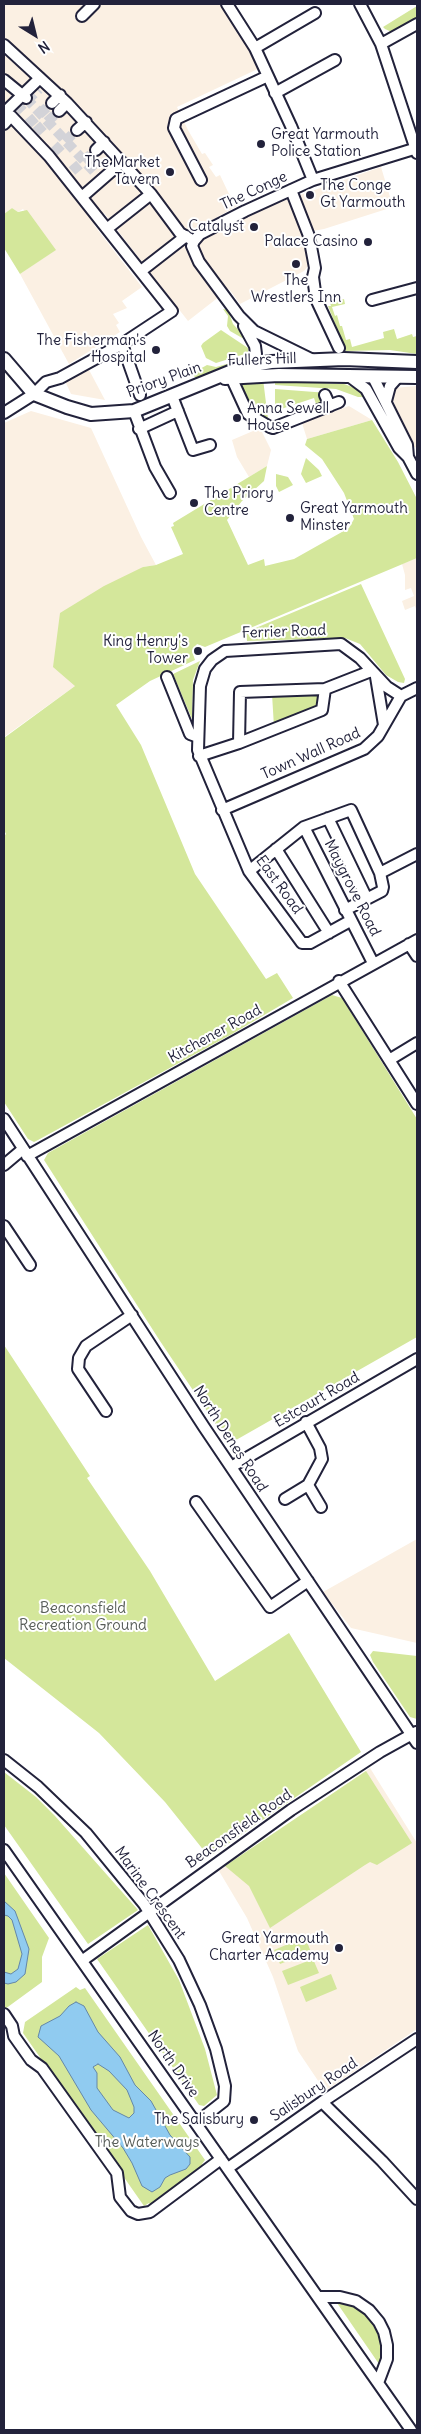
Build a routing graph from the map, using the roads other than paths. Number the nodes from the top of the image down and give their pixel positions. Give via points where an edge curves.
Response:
1 (94, 4) edge
2 (228, 4) edge
3 (364, 6) edge
4 (315, 14) dead end
5 (82, 16) dead end
6 (417, 24) edge
7 (381, 44) junction
8 (4, 45) edge
9 (255, 48) junction
10 (334, 60) dead end
11 (268, 76) junction
12 (4, 80) edge
13 (42, 83) junction
14 (275, 93) junction
15 (24, 96) junction
16 (63, 99) junction
17 (55, 107) tunnel mouth
18 (8, 114) edge
19 (86, 122) junction
20 (77, 130) tunnel mouth
21 (104, 142) junction
22 (96, 150) tunnel mouth
23 (417, 150) edge
24 (122, 162) junction
25 (201, 180) dead end
26 (313, 180) junction
27 (291, 190) junction
28 (151, 194) junction
29 (83, 196) junction
30 (108, 228) junction
31 (190, 238) junction
32 (142, 271) junction
33 (417, 288) edge
34 (372, 300) dead end
35 (239, 316) junction
36 (122, 344) junction
37 (339, 348) dead end
38 (4, 359) edge
39 (313, 360) junction
40 (417, 362) edge
41 (253, 365) junction
42 (246, 376) junction
43 (350, 377) junction
44 (373, 377) junction
45 (398, 377) junction
46 (417, 377) edge
47 (225, 378) junction
48 (34, 394) junction
49 (140, 395) dead end
50 (172, 396) junction
51 (325, 396) dead end
52 (386, 401) junction
53 (134, 411) junction
54 (178, 411) junction
55 (4, 413) edge
56 (140, 429) junction
57 (210, 445) dead end
58 (411, 456) edge
59 (417, 474) edge
60 (170, 493) dead end
61 (374, 674) junction
62 (167, 678) dead end
63 (200, 686) joint
64 (417, 688) edge
65 (325, 689) junction
66 (401, 696) junction
67 (384, 726) junction
68 (198, 737) junction
69 (239, 743) junction
70 (200, 756) junction
71 (222, 810) junction
72 (328, 818) junction
73 (304, 827) junction
74 (276, 849) junction
75 (417, 854) edge
76 (249, 871) junction
77 (380, 873) junction
78 (367, 899) junction
79 (345, 910) junction
80 (350, 921) junction
81 (329, 933) junction
82 (413, 942) edge
83 (417, 956) edge
84 (374, 963) junction
85 (339, 981) junction
86 (417, 1043) edge
87 (389, 1060) junction
88 (417, 1104) edge
89 (4, 1119) edge
90 (25, 1152) junction
91 (4, 1165) edge
92 (4, 1226) edge
93 (30, 1265) dead end
94 (132, 1315) junction
95 (416, 1362) edge
96 (106, 1410) dead end
97 (306, 1422) junction
98 (231, 1466) junction
99 (308, 1485) junction
100 (285, 1499) dead end
101 (196, 1502) dead end
102 (321, 1507) dead end
103 (308, 1582) junction
104 (415, 1736) edge
105 (4, 1760) edge
106 (4, 1850) edge
107 (150, 1912) junction
108 (82, 1960) junction
109 (4, 2014) edge
110 (417, 2039) edge
111 (322, 2102) junction
112 (196, 2123) junction
113 (222, 2159) junction
114 (228, 2168) junction
115 (417, 2199) edge
116 (318, 2297) junction
117 (378, 2383) junction
118 (411, 2430) edge

1 - 5 street
2 - 9 street
3 - 7 street
4 - 9 street
6 - 7 street
7 - 23 street
8 - 13 street
9 - 11 street
10 - 14 street
11 - 14 street
11 - 25 street via 176,119 174,128
12 - 15 street
13 - 15 street
13 - 16 street
14 - 26 street
15 - 18 street
16 - 17 street
16 - 19 street
18 - 29 street via 30,131 69,174
19 - 20 street
19 - 21 street
21 - 22 street
21 - 24 street
23 - 26 street, The Conge
24 - 28 street
24 - 29 street
26 - 27 street, The Conge
27 - 31 street, The Conge
27 - 37 street via 309,236 316,299
28 - 30 street
28 - 31 street via 180,233
29 - 30 street
30 - 32 street
31 - 32 street, The Conge
31 - 35 street via 199,262
32 - 36 street via 172,311
33 - 34 street
35 - 39 street via 260,334
35 - 41 street via 255,346
36 - 48 street via 60,378 46,382
36 - 49 street, Priory Plain
38 - 48 main road
39 - 40 main road, Fullers Hill
39 - 41 main road, Fullers Hill
39 - 44 main road via 321,367 357,368
41 - 42 street
41 - 47 main road, Fullers Hill via 242,367
42 - 43 main road, Fullers Hill
42 - 47 main road, Fullers Hill
43 - 44 main road, Fullers Hill
43 - 58 street via 366,389 399,448
44 - 45 main road, Fullers Hill
44 - 52 street
45 - 46 main road, Fullers Hill
45 - 52 street via 390,386
47 - 50 main road, Priory Plain
47 - 51 street via 248,414 273,428 334,404
48 - 53 main road, Priory Plain via 91,414
48 - 55 street
50 - 53 main road, Priory Plain
50 - 54 street
52 - 58 street
53 - 56 street
54 - 56 street
54 - 57 street via 193,450
56 - 60 street via 155,467
58 - 59 street
61 - 63 street, Ferrier Road via 341,644 231,649 208,664
61 - 65 street
61 - 66 street, Ferrier Road
61 - 67 street
62 - 68 street via 190,734
63 - 68 street, East Road
64 - 66 street
65 - 69 street via 322,710
65 - 69 street via 240,692
66 - 67 street, Town Wall Road
67 - 71 street, Town Wall Road via 364,749
68 - 70 street, East Road
69 - 70 street
70 - 71 street, East Road
71 - 76 street, East Road
72 - 73 street
72 - 77 street via 351,810
72 - 78 street
73 - 74 street
73 - 79 street, Maygrove Road
74 - 76 street
74 - 81 street
75 - 77 street
76 - 81 street, East Road via 302,943 310,943
77 - 78 street via 382,891
78 - 79 street
79 - 80 street, Maygrove Road
80 - 81 street, East Road
80 - 84 street, Maygrove Road
82 - 83 street
82 - 84 street, Kitchener Road
84 - 85 street, Kitchener Road
85 - 87 street
85 - 90 street, Kitchener Road
86 - 87 street
87 - 88 street
89 - 90 street, North Denes Road
90 - 91 street, Kitchener Road
90 - 94 street, North Denes Road
92 - 93 street
94 - 96 street via 86,1346 79,1358 78,1369
94 - 98 street, North Denes Road
95 - 97 street, Estcourt Road
97 - 98 street, Estcourt Road
97 - 99 street via 322,1453 320,1464
98 - 103 street, North Denes Road
99 - 100 street
99 - 102 street
101 - 103 street via 270,1607
103 - 104 street, North Denes Road
104 - 107 street, Beaconsfield Road via 380,1752 291,1810
105 - 107 street, Marine Crescent via 86,1833
106 - 108 street, North Drive
107 - 108 street, Beaconsfield Road
107 - 112 street, Marine Crescent via 179,1960 200,2005 225,2086 224,2101
108 - 112 street, North Drive
109 - 113 street via 14,2036 31,2060 42,2068 116,2174 120,2197 131,2211 138,2214 150,2212
110 - 111 street, Salisbury Road
111 - 114 street, Salisbury Road
111 - 115 street
112 - 113 street, North Drive
113 - 114 street, North Drive
114 - 116 street, North Drive
116 - 117 street, North Drive
116 - 117 street via 356,2301 379,2322 387,2345 387,2359
117 - 118 street, North Drive

